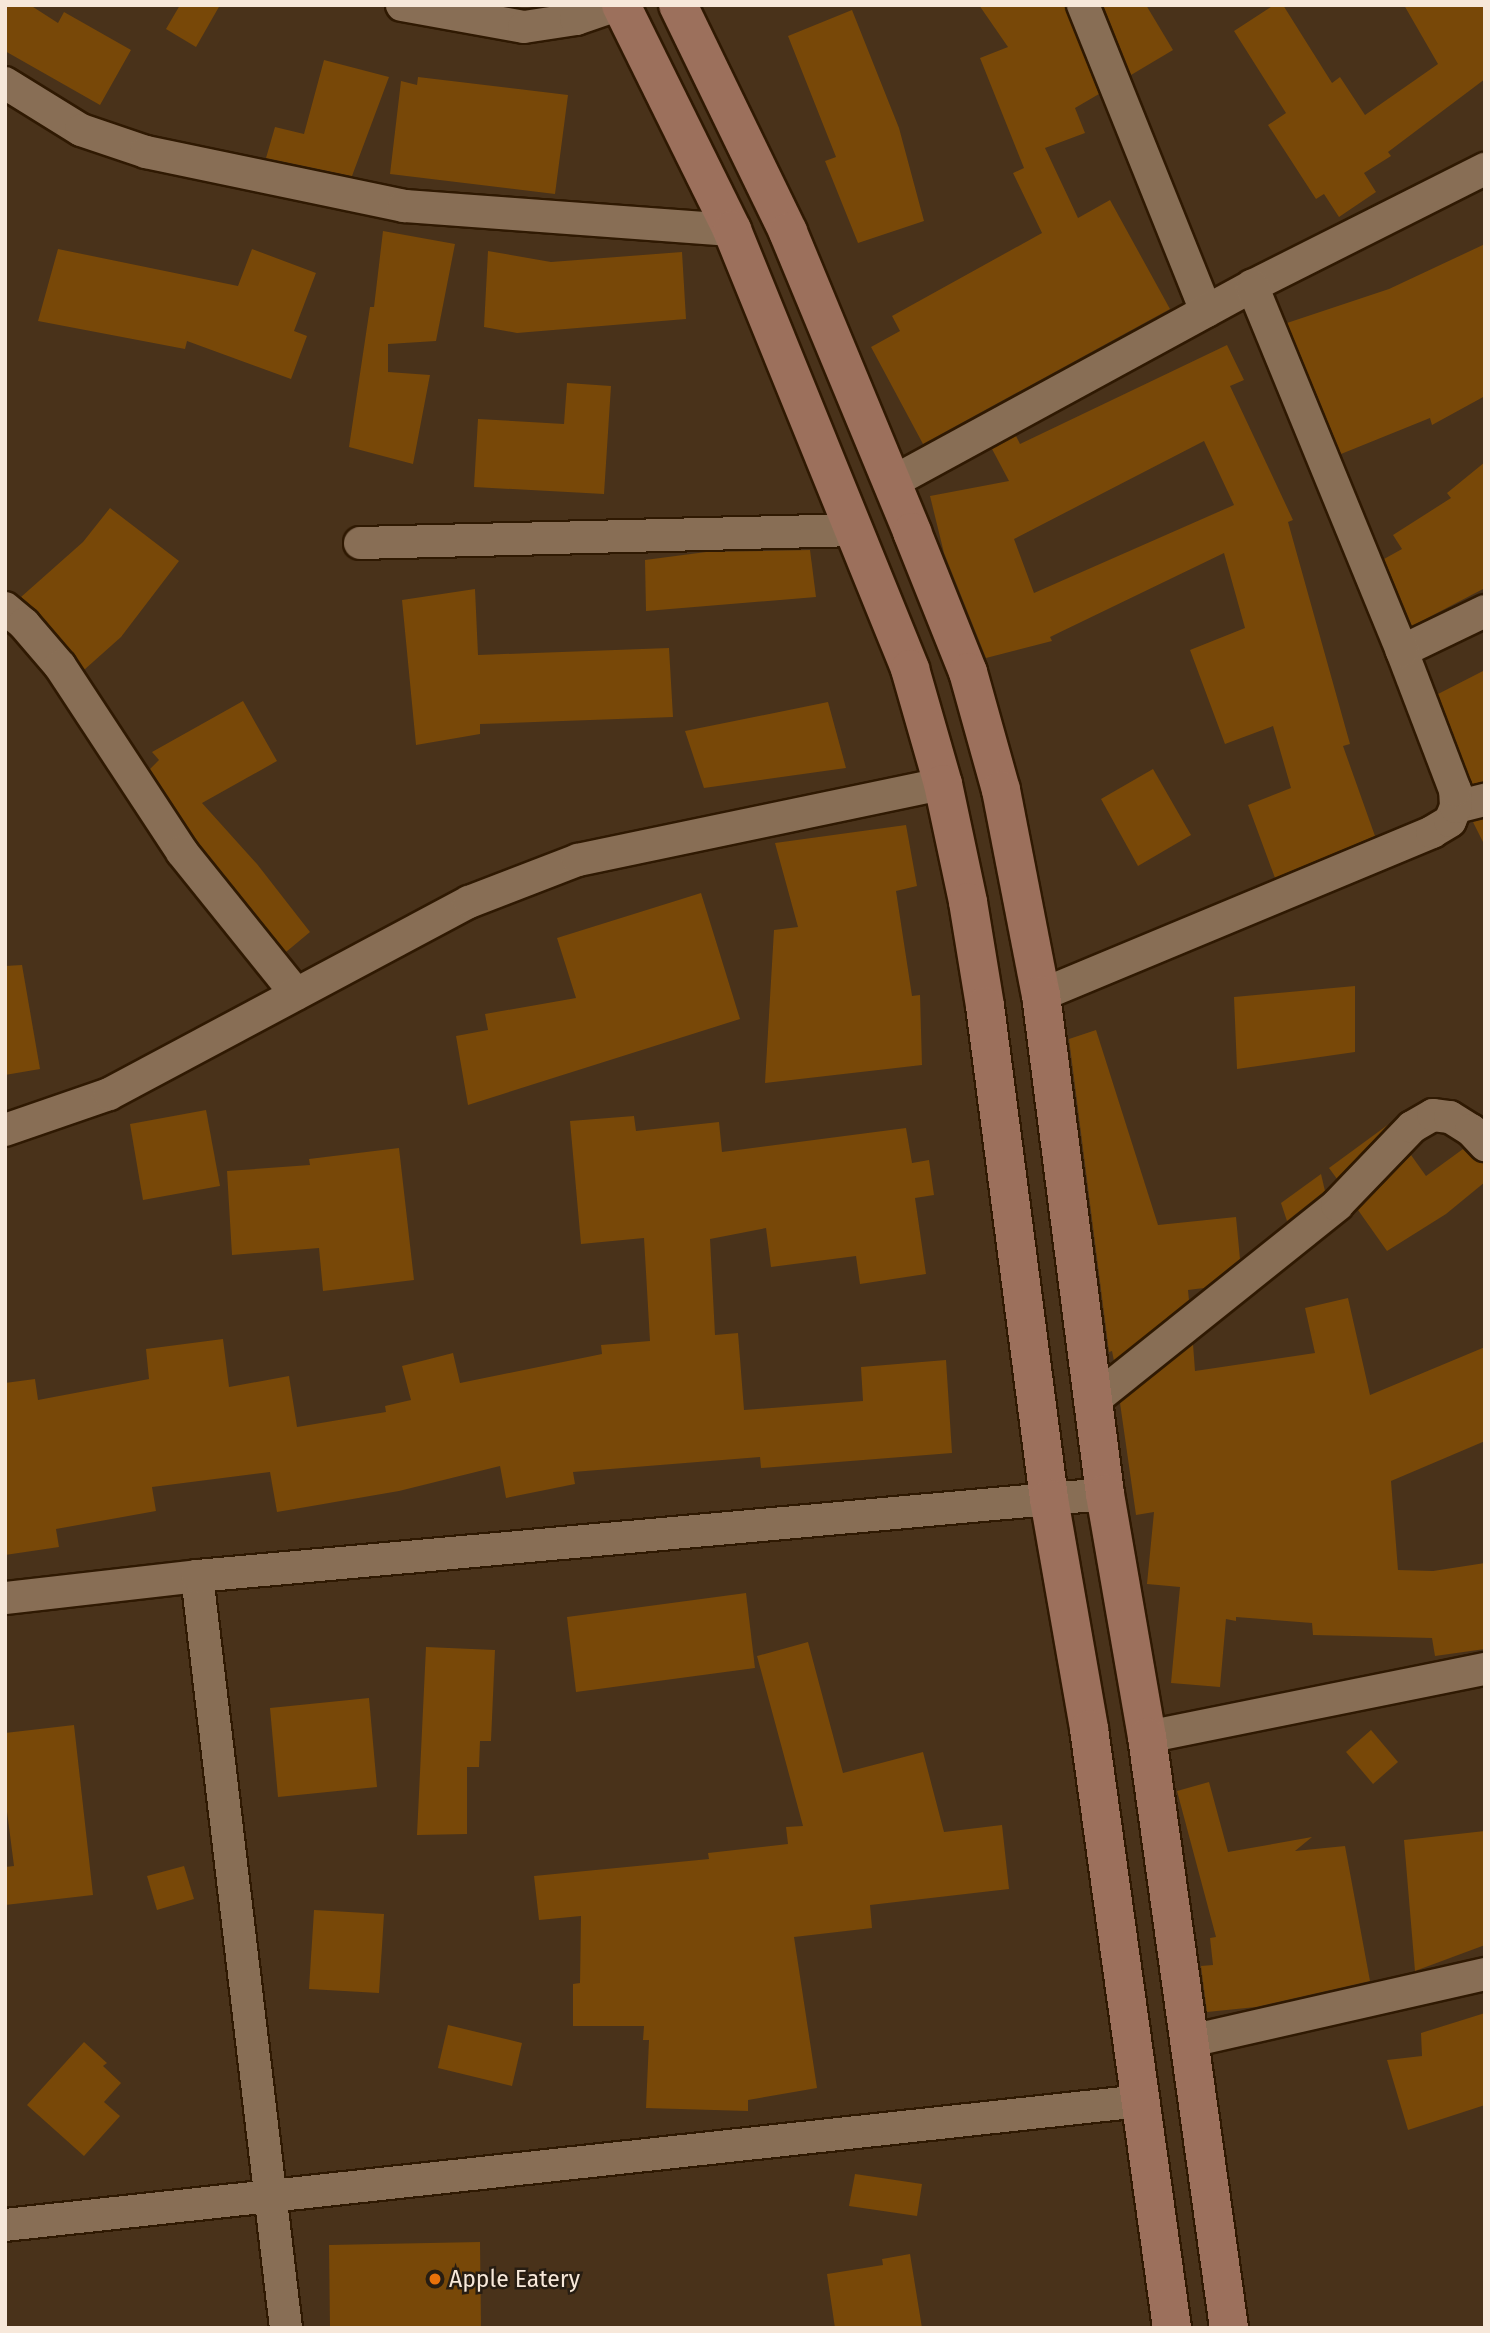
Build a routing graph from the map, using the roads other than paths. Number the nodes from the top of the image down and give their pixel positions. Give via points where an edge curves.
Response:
1 (402, 5) edge
2 (619, 5) edge
3 (678, 5) edge
4 (1083, 5) edge
5 (5, 83) edge
6 (1485, 169) edge
7 (732, 230) junction
8 (1252, 286) junction
9 (1206, 311) junction
10 (891, 484) junction
11 (855, 530) junction
12 (360, 543) dead end
13 (5, 608) edge
14 (1485, 611) edge
15 (1402, 651) junction
16 (943, 784) junction
17 (1470, 804) edge
18 (296, 994) junction
19 (1041, 995) junction
20 (5, 1130) edge
21 (1485, 1145) edge
22 (1094, 1400) junction
23 (1105, 1494) junction
24 (1049, 1499) junction
25 (197, 1576) junction
26 (5, 1598) edge
27 (1485, 1669) edge
28 (1147, 1737) junction
29 (1485, 1974) edge
30 (1190, 2041) junction
31 (1141, 2101) junction
32 (272, 2196) junction
33 (5, 2225) edge
34 (286, 2328) edge
35 (1172, 2328) edge
36 (1229, 2328) edge

1 - 2 street via 524,27 576,19
2 - 7 main road
3 - 10 main road via 788,232
4 - 9 street
5 - 7 street via 81,130 146,152 404,206
6 - 8 street
7 - 11 main road
8 - 9 street
8 - 15 street
9 - 10 street
10 - 19 main road via 968,672 1000,790
11 - 12 street
11 - 16 main road via 910,668
13 - 18 street via 60,666 175,843
14 - 15 street
15 - 17 street via 1455,790
16 - 18 street via 578,860 469,902
16 - 24 main road via 985,1006
17 - 19 street via 1432,832
18 - 20 street via 109,1094
19 - 22 main road
21 - 22 street via 1450,1117 1433,1115 1412,1127 1327,1213
22 - 23 main road
23 - 24 street
23 - 28 main road
24 - 25 street
24 - 31 main road via 1089,1729
25 - 26 street
25 - 32 street
27 - 28 street
28 - 30 main road
29 - 30 street
30 - 36 main road
31 - 32 street
31 - 35 main road
32 - 33 street
32 - 34 street

